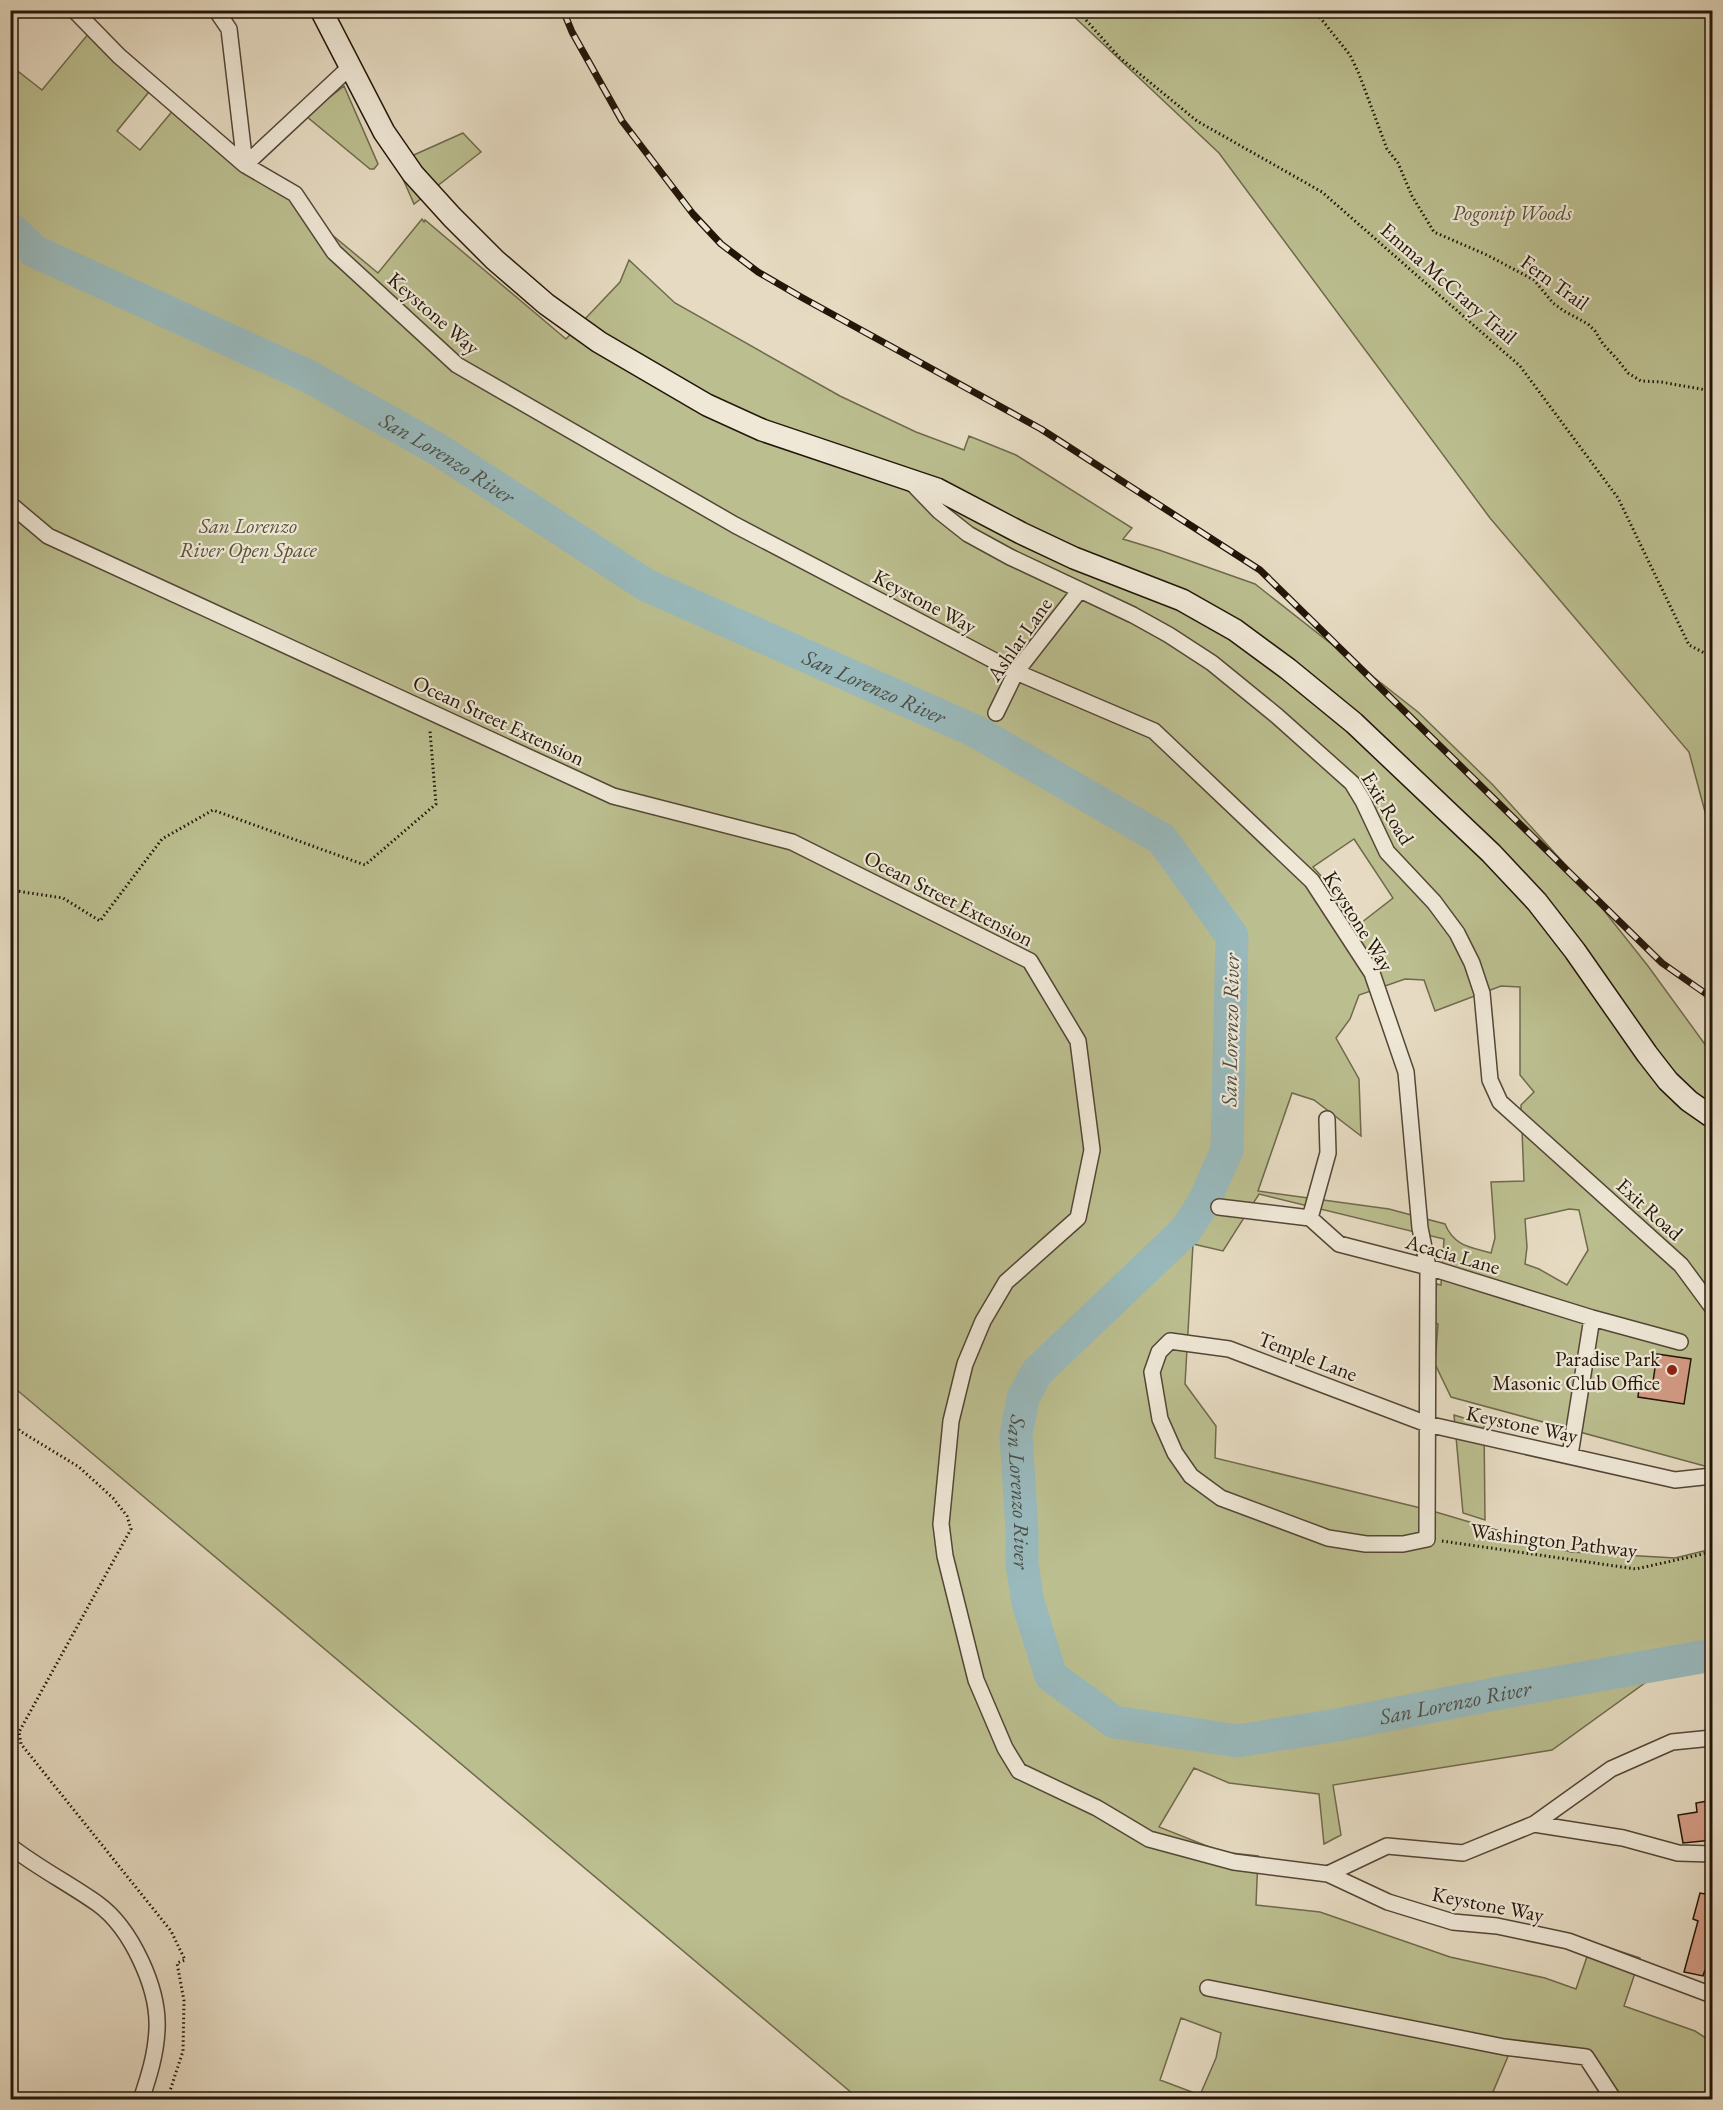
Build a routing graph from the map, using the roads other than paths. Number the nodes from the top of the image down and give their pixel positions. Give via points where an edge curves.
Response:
1 (74, 10) edge
2 (216, 10) edge
3 (321, 10) edge
4 (350, 68) junction
5 (245, 165) junction
6 (910, 480) junction
7 (10, 504) edge
8 (1080, 590) junction
9 (1016, 672) junction
10 (996, 713) dead end
11 (1713, 1117) edge
12 (1328, 1119) dead end
13 (1219, 1207) dead end
14 (1310, 1218) junction
15 (1428, 1267) junction
16 (1713, 1307) edge
17 (1592, 1318) junction
18 (1680, 1342) dead end
19 (1427, 1424) junction
20 (1570, 1455) junction
21 (1713, 1476) edge
22 (1427, 1539) joint
23 (1713, 1738) edge
24 (1534, 1824) junction
25 (1149, 1839) joint
26 (10, 1846) edge
27 (1713, 1854) edge
28 (1328, 1874) junction
29 (1208, 1988) dead end
30 (1713, 1995) edge
31 (141, 2100) edge
32 (1614, 2100) edge

1 - 5 street, Keystone Way via 119,56
2 - 5 street via 229,29
3 - 4 main road
4 - 5 street
4 - 6 main road via 384,132 413,174 495,260 546,304 599,342 707,405 762,430
5 - 9 street, Keystone Way via 294,194 334,252 457,365 735,525
6 - 8 street, Exit Road via 968,534
6 - 11 main road via 937,489 1074,558 1182,600 1235,630 1288,669 1354,723 1491,853 1550,918 1668,1081
7 - 25 street, Ocean Street Extension via 48,536 613,796 792,842 1030,961 1078,1041 1092,1150 1078,1218 1006,1282 965,1364 951,1421 941,1524 945,1556 976,1680 1019,1771 1097,1808
8 - 9 street, Ashlar Lane
8 - 16 street, Exit Road via 1160,630 1212,663 1352,783 1387,852 1434,902 1472,963 1482,993 1490,1080 1500,1102 1681,1265
9 - 10 street, Ashlar Lane
9 - 15 street, Keystone Way via 1154,731 1312,881 1372,973 1406,1072 1420,1228
12 - 14 street via 1328,1153
13 - 14 street
14 - 15 street, Acacia Lane via 1339,1244
15 - 17 street, Acacia Lane
15 - 19 street, Keystone Way
17 - 18 street, Acacia Lane
17 - 20 street
19 - 20 street, Keystone Way
19 - 22 street, Keystone Way
19 - 22 street, Temple Lane via 1229,1349 1170,1341 1159,1352 1152,1372 1160,1419 1175,1453 1191,1476 1221,1498 1328,1538 1366,1544 1403,1544
20 - 21 street, Keystone Way via 1675,1480
23 - 24 street via 1672,1742 1611,1769
24 - 27 street via 1623,1838 1678,1853
24 - 28 street via 1463,1853 1387,1846
25 - 28 street, Keystone Way via 1234,1862
26 - 31 street via 100,1906 121,1928 141,1961 153,1994 158,2026 154,2061
28 - 30 street, Keystone Way via 1388,1902 1453,1922 1497,1926 1568,1941
29 - 32 street via 1504,2047 1586,2057

